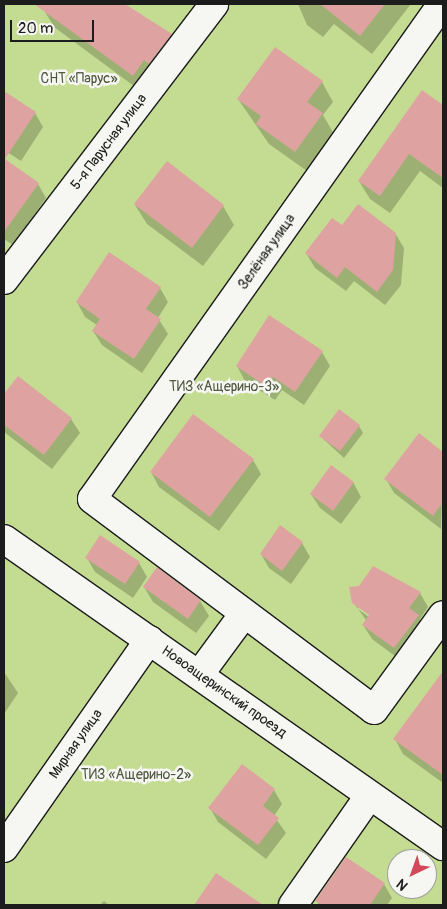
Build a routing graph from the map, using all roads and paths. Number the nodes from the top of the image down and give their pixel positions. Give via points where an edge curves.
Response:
1 (214, 4) edge
2 (442, 4) edge
3 (4, 280) edge
4 (4, 538) edge
5 (243, 615) junction
6 (443, 615) edge
7 (148, 640) junction
8 (199, 675) junction
9 (369, 796) junction
10 (443, 846) edge
11 (4, 848) edge
12 (294, 905) edge

1 - 3 street, 5-я Парусная улица
2 - 5 street, Зелёная улица via 92,500
4 - 7 street, Новоащеринский проезд
5 - 6 street via 374,710
5 - 8 street
7 - 8 street, Новоащеринский проезд
7 - 11 street, Мирная улица
8 - 9 street, Новоащеринский проезд
9 - 10 street, Новоащеринский проезд
9 - 12 street

